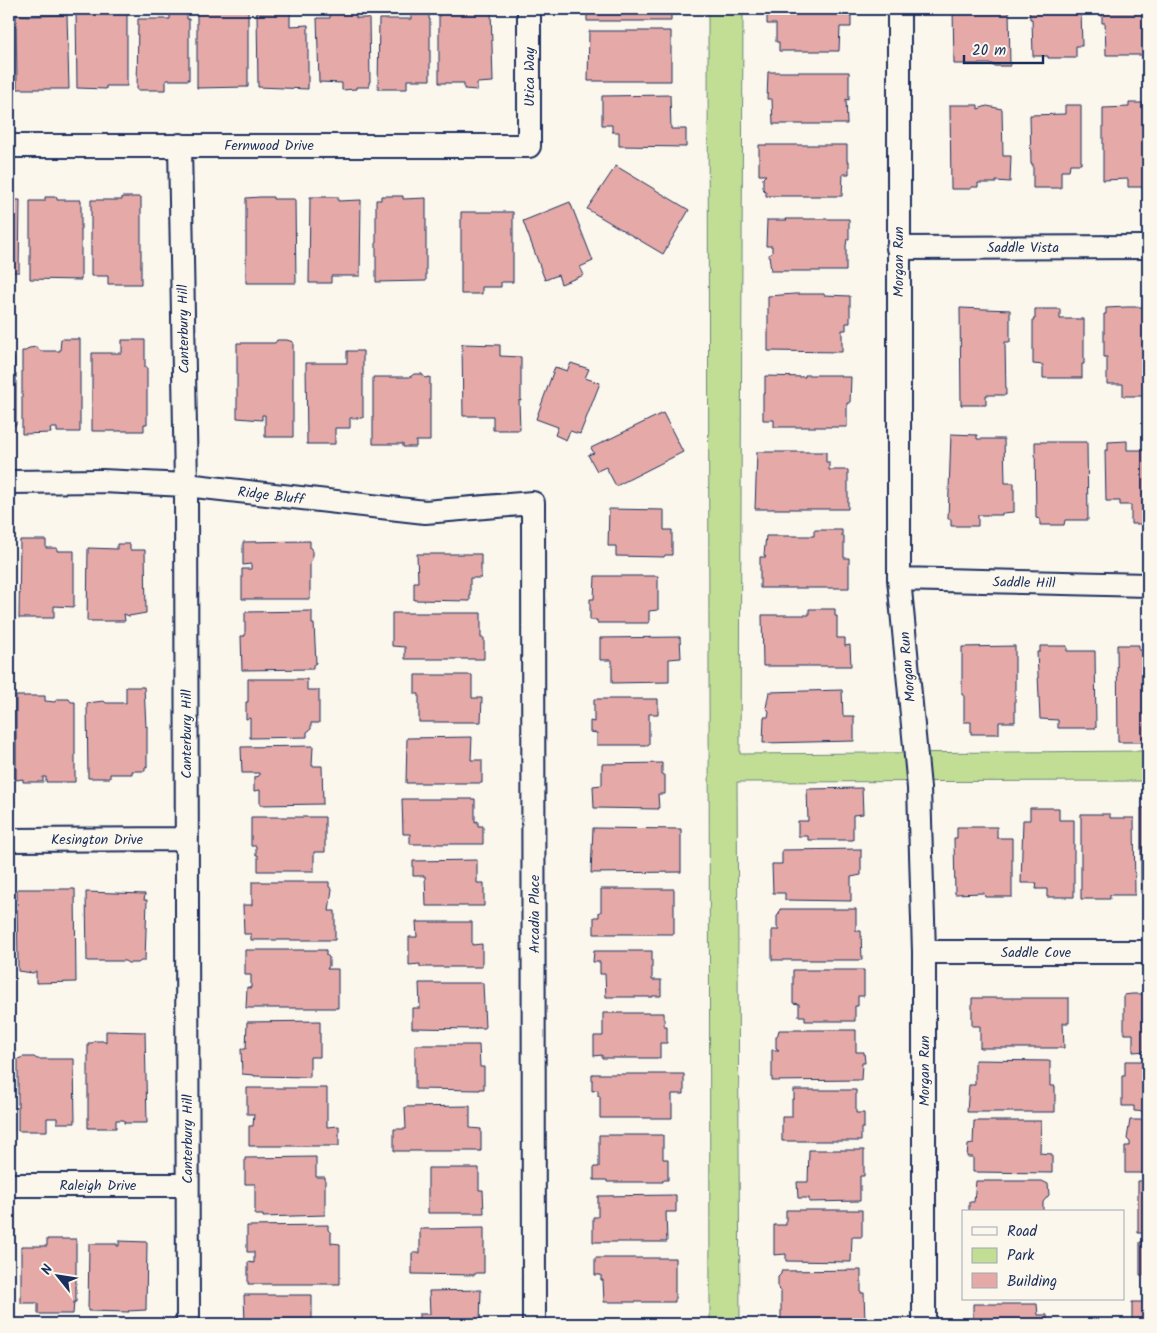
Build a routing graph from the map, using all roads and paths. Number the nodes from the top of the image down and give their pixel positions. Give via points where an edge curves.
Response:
1 (529, 9) edge
2 (899, 9) edge
3 (180, 145) junction
4 (9, 146) edge
5 (529, 146) joint
6 (1148, 247) edge
7 (898, 248) junction
8 (9, 482) edge
9 (186, 485) junction
10 (534, 503) joint
11 (899, 579) junction
12 (1148, 585) edge
13 (186, 839) junction
14 (9, 840) edge
15 (924, 952) junction
16 (1148, 952) edge
17 (9, 1185) edge
18 (187, 1185) junction
19 (188, 1324) edge
20 (534, 1324) edge
21 (924, 1324) edge

1 - 5 street, Utica Way
2 - 7 street, Morgan Run
3 - 4 street, Fernwood Drive
3 - 5 street, Fernwood Drive
3 - 9 street, Canterbury Hill
6 - 7 street, Saddle Vista
7 - 11 street, Morgan Run
8 - 9 street, Ridge Bluff via 102,481
9 - 10 street, Ridge Bluff via 426,512
9 - 13 street, Canterbury Hill
10 - 20 street, Arcadia Place
11 - 12 street, Saddle Hill
11 - 15 street, Morgan Run via 919,788
13 - 14 street, Kesington Drive
13 - 18 street, Canterbury Hill
15 - 16 street, Saddle Cove
15 - 21 street, Morgan Run
17 - 18 street, Raleigh Drive
18 - 19 street, Canterbury Hill

